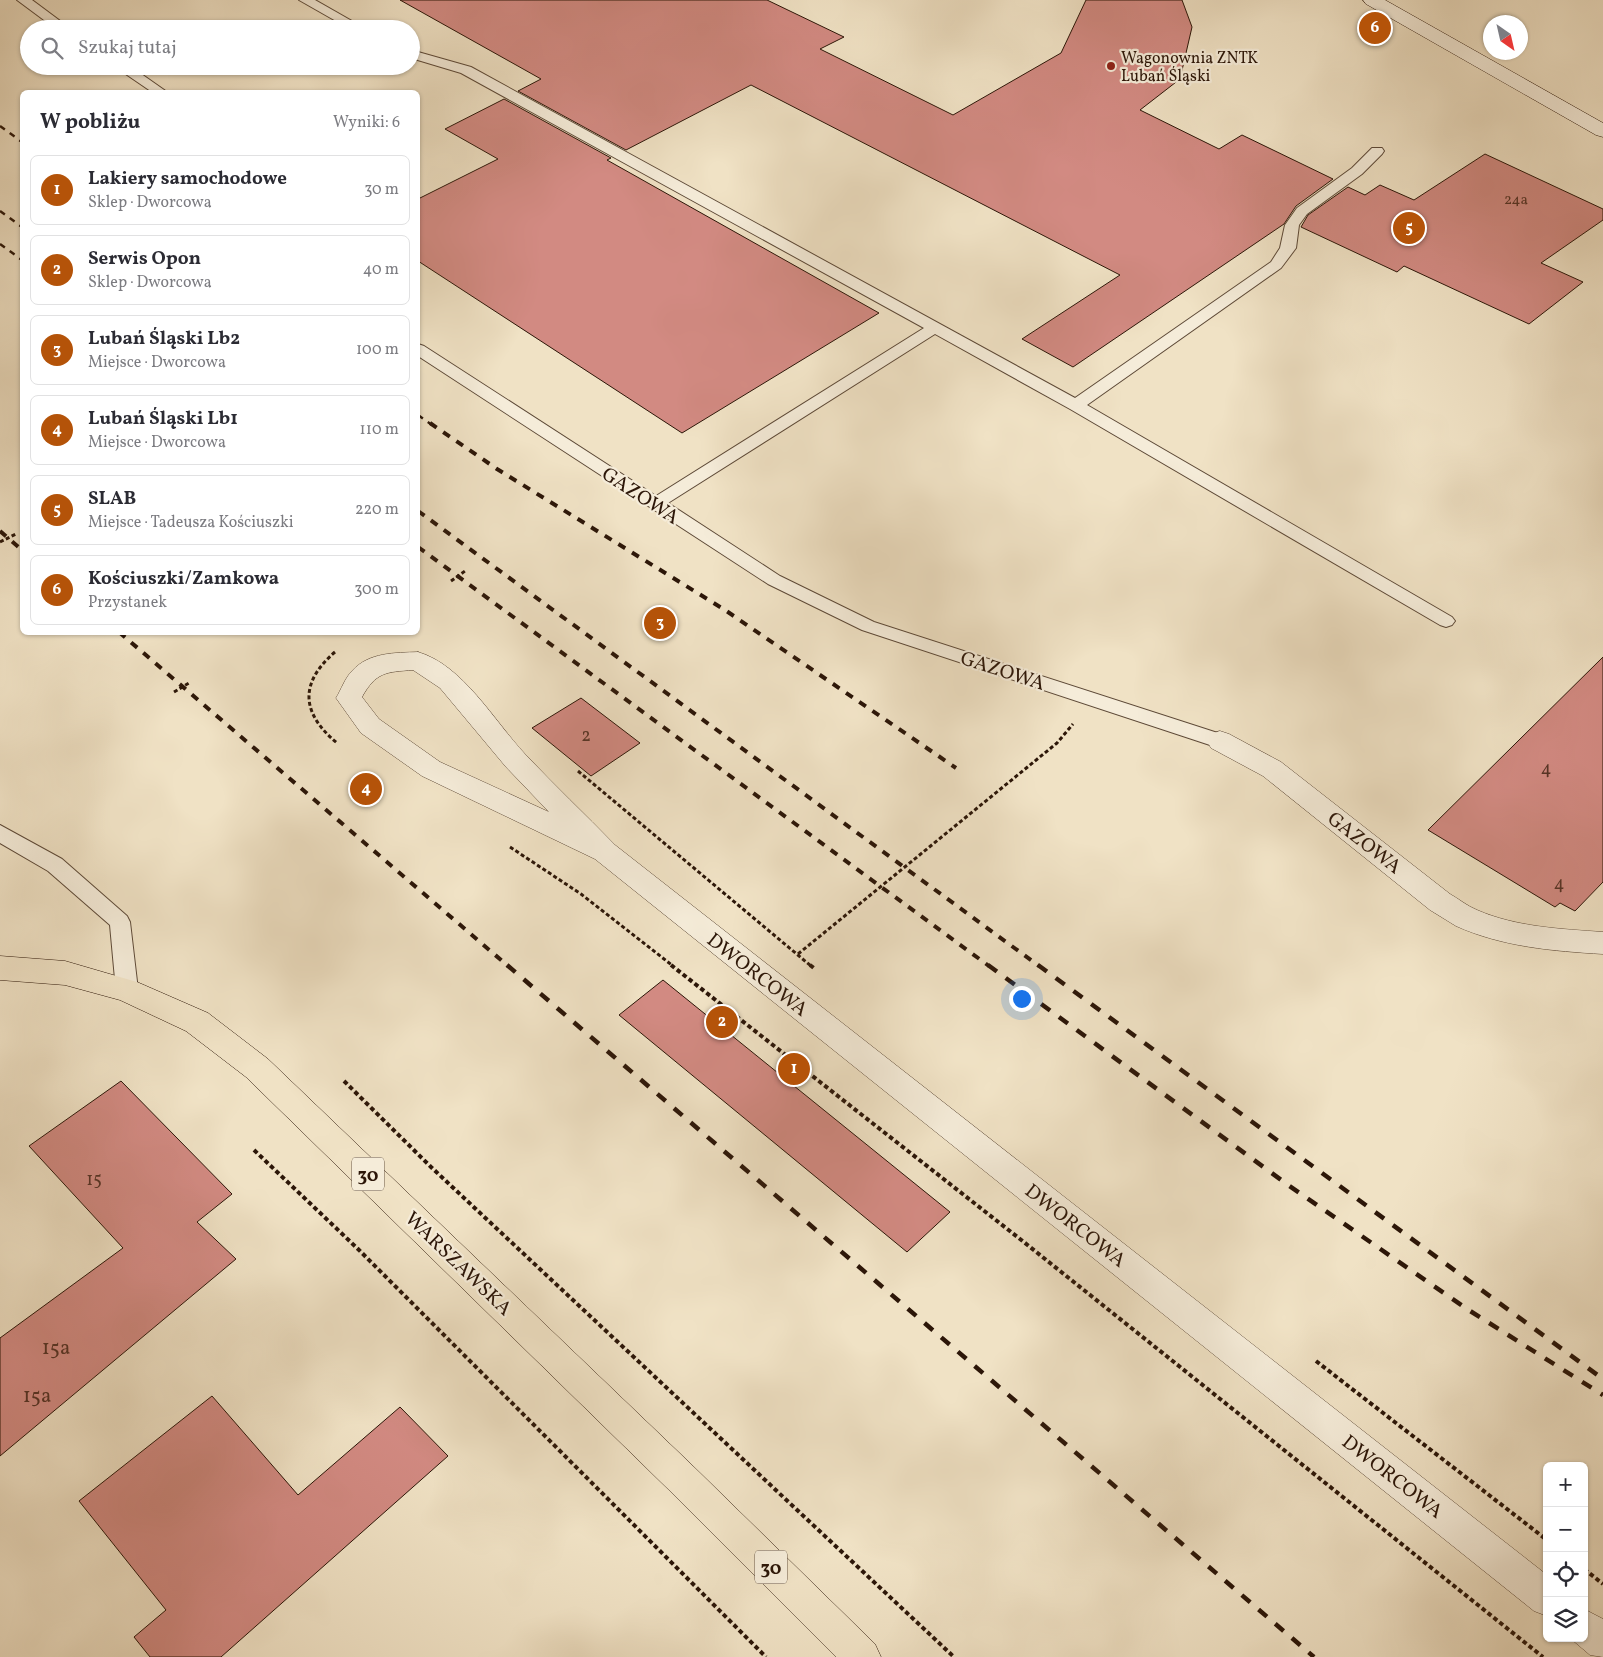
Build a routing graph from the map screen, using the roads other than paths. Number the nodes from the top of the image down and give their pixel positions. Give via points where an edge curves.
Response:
1 (22, 0) edge
2 (305, 0) edge
3 (1372, 0) edge
4 (52, 20) edge
5 (343, 20) edge
6 (420, 57) edge
7 (134, 75) edge
8 (157, 90) edge
9 (1600, 127) edge
10 (1377, 151) dead end
11 (934, 328) junction
12 (420, 350) edge
13 (1076, 405) junction
14 (655, 504) junction
15 (1446, 621) dead end
16 (1220, 741) joint
17 (0, 833) edge
18 (605, 852) junction
19 (1603, 943) edge
20 (0, 968) edge
21 (127, 990) junction
22 (1546, 1597) edge
23 (1588, 1631) edge
24 (1603, 1642) edge
25 (862, 1657) edge

1 - 4 lane
2 - 5 lane
3 - 9 street
6 - 11 lane via 466,70
7 - 8 lane
10 - 13 lane via 1356,172 1302,210 1292,224 1288,248 1276,264
11 - 13 lane
11 - 14 lane
12 - 14 lane, GAZOWA
13 - 15 lane
14 - 16 lane, GAZOWA via 774,580 868,626
16 - 19 street, GAZOWA via 1272,770 1440,902 1466,918 1512,933
17 - 21 lane via 55,865 120,922
18 - 18 street, DWORCOWA via 430,769 370,726 349,698 360,677 383,663 418,661 449,682 516,760
18 - 22 street, DWORCOWA
20 - 21 main road, WARSZAWSKA / 30 via 65,973
21 - 25 main road, WARSZAWSKA / 30 via 197,1022 257,1068
23 - 24 street

